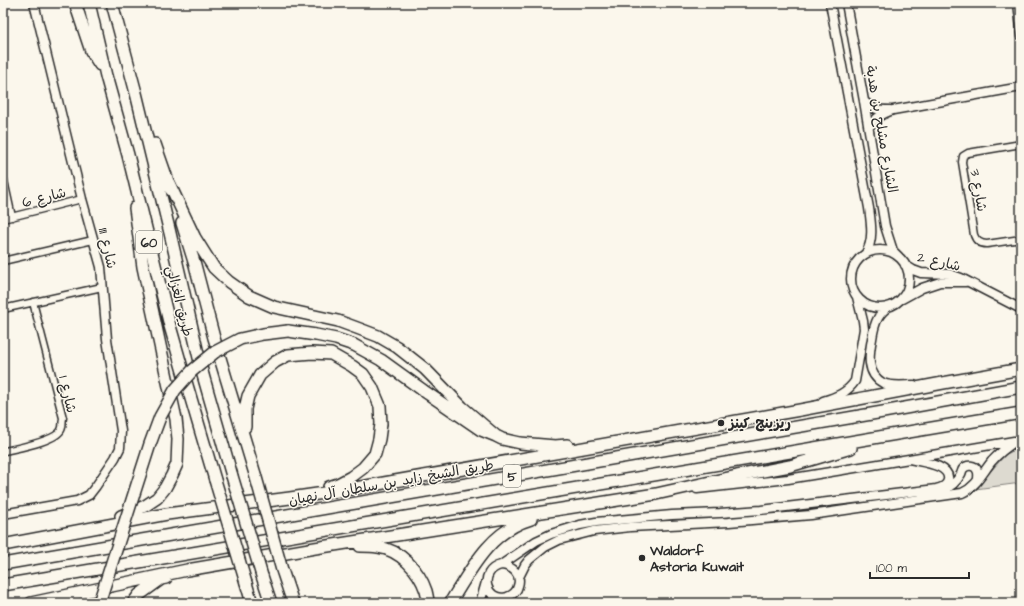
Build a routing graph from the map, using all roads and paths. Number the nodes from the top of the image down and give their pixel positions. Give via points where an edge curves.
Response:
1 (34, 3) edge
2 (76, 3) edge
3 (88, 3) edge
4 (112, 3) edge
5 (830, 3) edge
6 (846, 3) edge
7 (1017, 3) edge
8 (1021, 37) edge
9 (106, 76) junction
10 (1021, 87) edge
11 (136, 93) junction
12 (864, 101) junction
13 (893, 110) junction
14 (869, 127) junction
15 (1021, 144) edge
16 (128, 155) junction
17 (3, 176) edge
18 (169, 183) junction
19 (82, 199) junction
20 (12, 217) junction
21 (3, 219) edge
22 (1021, 239) edge
23 (93, 240) junction
24 (866, 253) junction
25 (899, 257) junction
26 (3, 261) edge
27 (905, 265) junction
28 (968, 282) junction
29 (102, 287) junction
30 (857, 297) junction
31 (900, 300) junction
32 (33, 302) junction
33 (888, 307) junction
34 (3, 308) edge
35 (1021, 309) edge
36 (1021, 369) edge
37 (943, 383) junction
38 (1021, 387) edge
39 (800, 410) junction
40 (1021, 413) edge
41 (496, 436) junction
42 (892, 436) junction
43 (245, 440) junction
44 (627, 440) junction
45 (1018, 440) edge
46 (3, 451) edge
47 (542, 455) junction
48 (909, 460) junction
49 (978, 479) junction
50 (936, 489) junction
51 (656, 494) junction
52 (290, 498) junction
53 (583, 506) junction
54 (3, 514) edge
55 (286, 515) junction
56 (73, 532) junction
57 (3, 545) edge
58 (315, 548) junction
59 (3, 564) edge
60 (501, 565) junction
61 (187, 570) junction
62 (519, 577) junction
63 (487, 582) junction
64 (3, 585) edge
65 (506, 597) junction
66 (31, 603) edge
67 (99, 603) edge
68 (133, 603) edge
69 (252, 603) edge
70 (271, 603) edge
71 (293, 603) edge
72 (428, 603) edge
73 (450, 603) edge
74 (480, 603) edge
75 (498, 603) edge

1 - 19 street, شارع 111
2 - 9 highway via 91,51
3 - 9 highway, طريق الغزالي / 60
4 - 11 highway, طريق الغزالي / 60
5 - 24 street, الشارع مشلح بن هدبة via 869,208 872,232 871,243
6 - 12 street, الشارع مشلح بن هدبة
7 - 8 street
9 - 16 highway, طريق الغزالي / 60
10 - 13 street
11 - 18 highway
11 - 70 highway, طريق الغزالي / 60, bridge via 203,375
12 - 13 street via 876,109
12 - 14 street, الشارع مشلح بن هدبة
13 - 14 street via 878,116
14 - 25 street, الشارع مشلح بن هدبة via 885,226 893,251
15 - 22 street, شارع 3 via 968,153 962,162 974,235 977,240 987,244
16 - 56 highway via 139,245 176,419 177,464 165,488 157,498 145,506
16 - 69 highway, طريق الغزالي / 60, bridge via 170,326
17 - 20 street, شارع 6
18 - 41 highway via 204,254 228,282 249,296 274,306 338,321 397,347 425,369 462,407
18 - 43 highway
19 - 20 street, شارع 6
19 - 23 street, شارع 111
20 - 21 street, شارع 6
23 - 26 street
23 - 29 street, شارع 111 via 101,267
24 - 25 street via 883,250
24 - 30 street via 859,258 851,273 852,290
25 - 27 street
27 - 28 street, شارع 2 via 921,273 950,274
27 - 31 street via 909,279 908,287
28 - 31 street, شارع 2 via 940,282
28 - 35 street, شارع 2
29 - 32 street
29 - 54 street, شارع 111 via 121,431 120,448 89,495 77,501
30 - 33 street via 874,308
30 - 39 street via 864,329 855,381 842,394
31 - 33 street
32 - 34 street
32 - 46 street, شارع 1 via 62,418 61,431 48,440
33 - 37 street via 880,314 873,330 869,359 873,373 890,385
36 - 37 highway
37 - 39 highway
38 - 55 highway, طريق الشيخ زايد بن سلطان آل نهيان / 5
39 - 44 highway
40 - 42 highway, 5
41 - 44 highway via 520,443 555,446
41 - 67 highway, bridge via 481,430 381,360 354,345 336,339 288,331 240,339 214,352 192,371 175,390 160,417
42 - 51 highway via 790,466
42 - 64 highway, 5
43 - 52 highway via 245,409 248,396 260,375 275,362 288,355 331,354 363,374 380,406 381,424 375,454 363,468 345,481
43 - 71 highway, bridge
44 - 47 highway
45 - 48 street
45 - 49 street via 998,455
47 - 52 highway
47 - 55 highway
48 - 50 street via 935,465 946,472 948,482 944,487
48 - 51 street via 788,479
49 - 50 street via 977,469 967,466 951,486
49 - 62 street via 970,489 959,494 811,515 594,531 545,547 529,560
50 - 60 street via 761,510 596,522 551,534
51 - 53 highway
52 - 56 highway via 167,514
53 - 58 highway
53 - 73 highway via 528,519 497,538 474,563
55 - 59 highway, طريق الشيخ زايد بن سلطان آل نهيان / 5
56 - 57 highway
58 - 61 highway
58 - 72 highway via 379,547 394,552 418,574 426,590
60 - 62 street via 514,569
60 - 63 street via 489,572
61 - 66 highway
61 - 68 highway via 161,579 139,595
62 - 65 street via 518,588
63 - 65 street via 490,592
63 - 74 street
65 - 75 street

